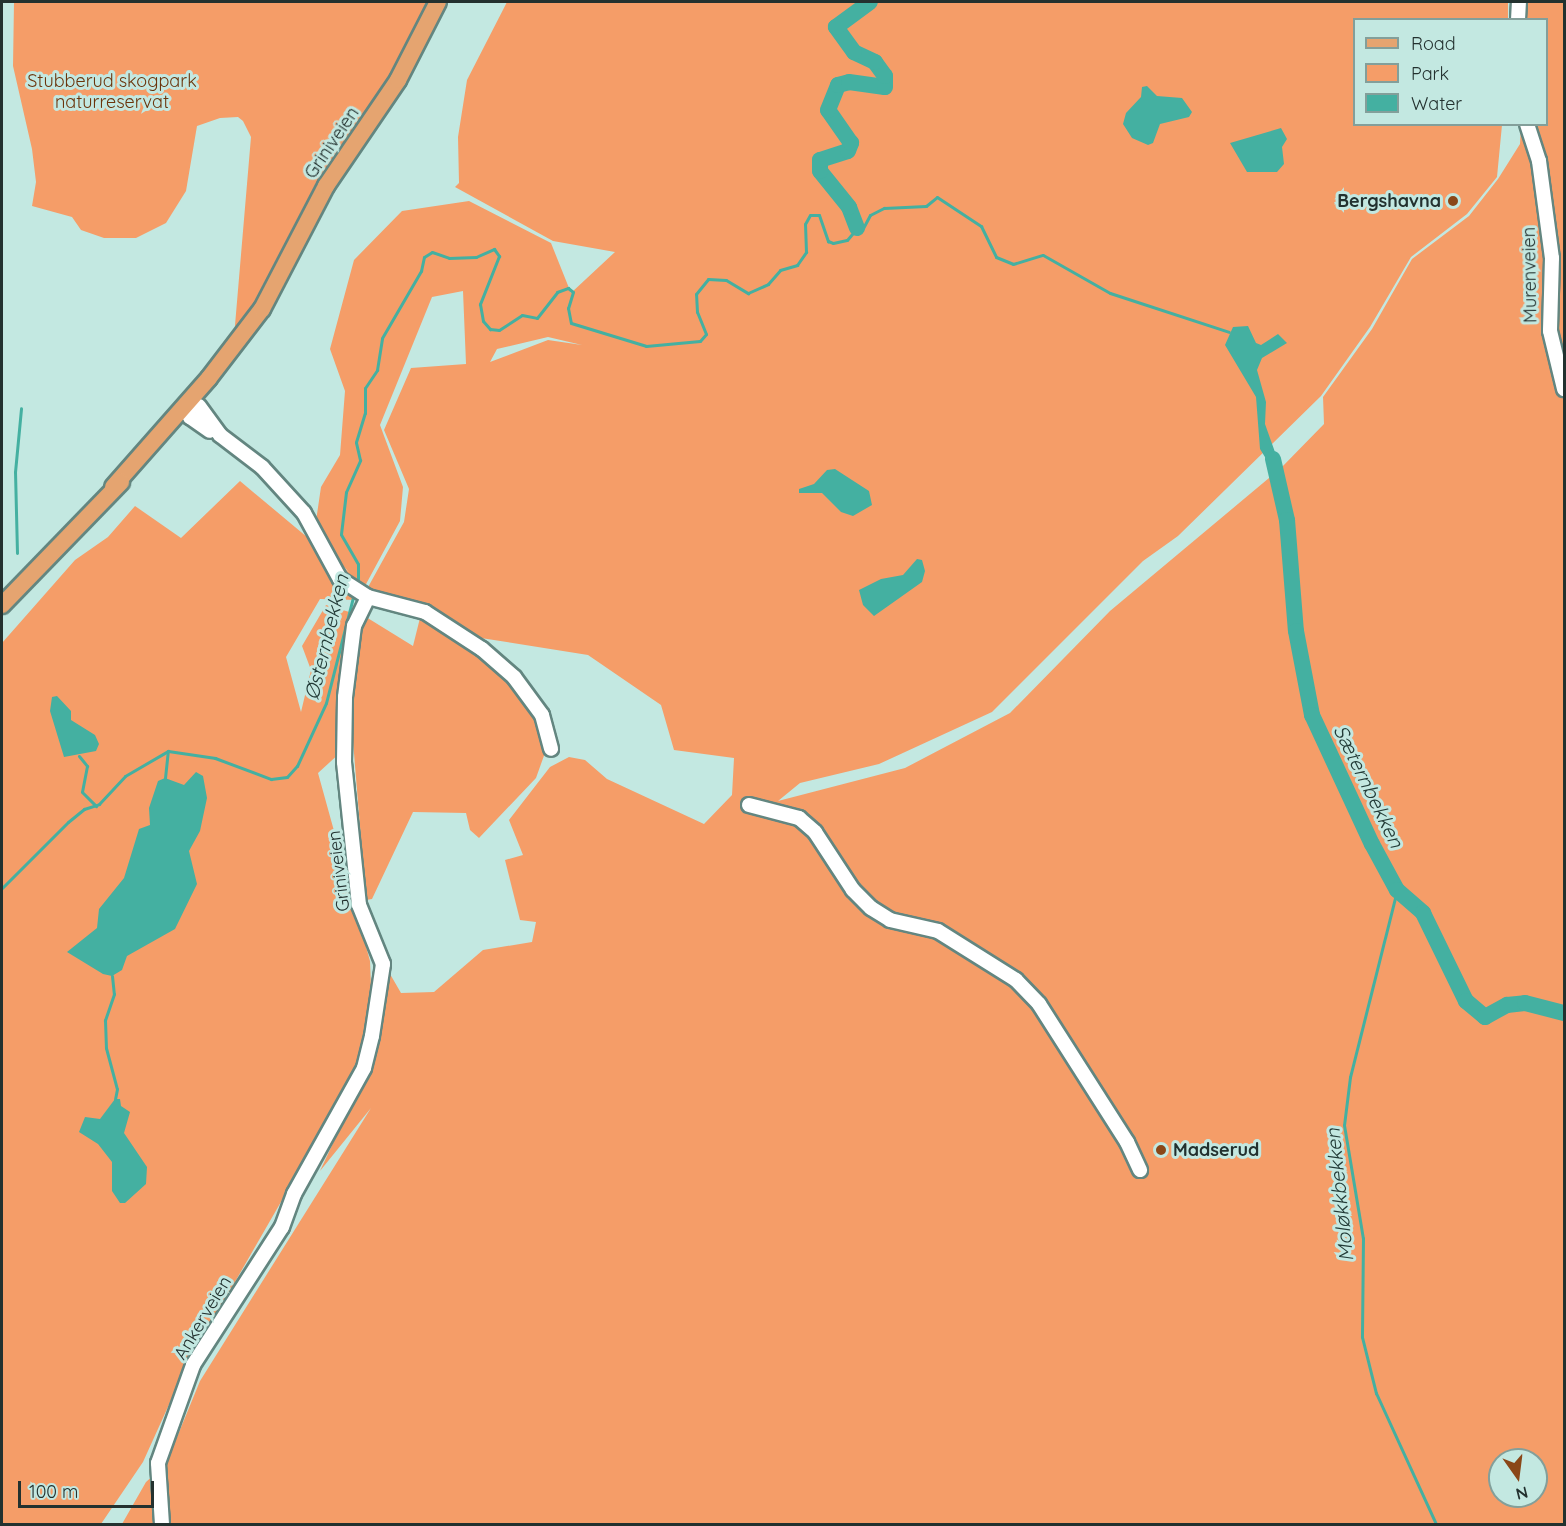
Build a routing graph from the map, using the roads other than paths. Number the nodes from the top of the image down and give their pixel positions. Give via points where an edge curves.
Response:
1 (438, 2) edge
2 (1519, 2) edge
3 (1518, 18) edge
4 (1528, 126) edge
5 (1564, 388) edge
6 (192, 410) junction
7 (360, 593) junction
8 (2, 605) edge
9 (551, 749) dead end
10 (749, 805) dead end
11 (1140, 1170) dead end
12 (282, 1227) joint
13 (162, 1524) edge

1 - 6 main road, Griniveien via 398,81 313,208 262,309
2 - 3 street
4 - 5 street, Murenveien via 1539,161 1551,250 1550,331
6 - 7 street via 262,466 304,513 340,579
6 - 8 main road, Griniveien
7 - 9 street via 424,612 482,649 514,677 542,715
7 - 12 street, Griniveien via 345,697 344,762 359,905 382,964 382,980 364,1068 294,1194
10 - 11 street via 799,818 815,832 853,890 870,908 890,920 938,931 1016,980 1039,1004 1127,1142
12 - 13 street, Ankerveien via 193,1365 157,1469

